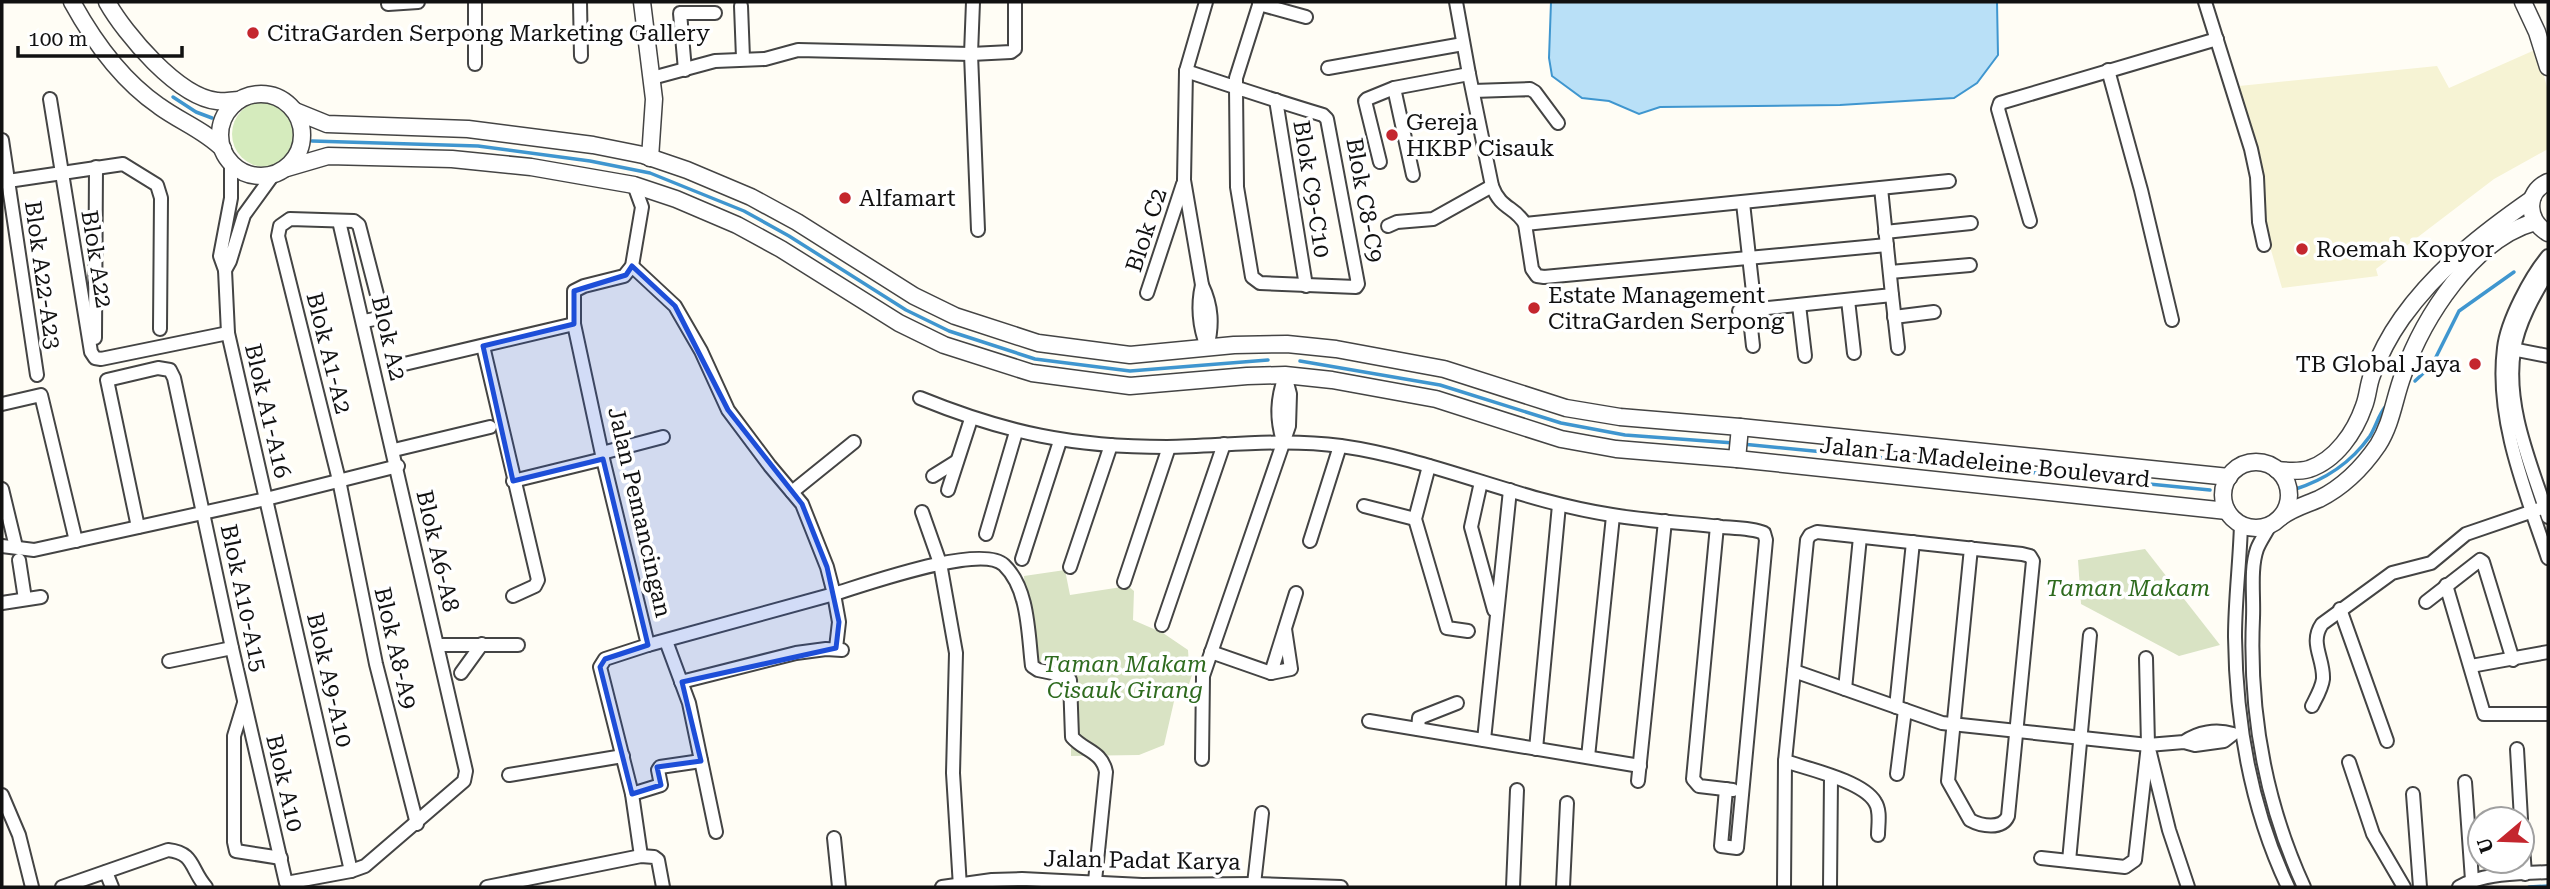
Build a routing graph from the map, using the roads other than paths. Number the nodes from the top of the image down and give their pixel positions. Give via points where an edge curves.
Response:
1 (72, 2) edge
2 (107, 2) edge
3 (418, 2) edge
4 (475, 2) edge
5 (580, 2) edge
6 (642, 2) edge
7 (973, 2) edge
8 (1015, 2) edge
9 (1206, 2) edge
10 (1457, 2) edge
11 (2205, 2) edge
12 (2523, 2) edge
13 (1260, 3) edge
14 (388, 4) dead end
15 (741, 6) dead end
16 (715, 13) dead end
17 (1306, 17) dead end
18 (2217, 39) junction
19 (1463, 44) junction
20 (971, 54) junction
21 (581, 56) dead end
22 (743, 58) junction
23 (475, 64) dead end
24 (2548, 66) edge
25 (1328, 68) dead end
26 (685, 70) junction
27 (2108, 70) junction
28 (1186, 71) junction
29 (1469, 74) junction
30 (652, 78) junction
31 (1236, 88) junction
32 (1394, 88) junction
33 (1473, 91) junction
34 (50, 99) dead end
35 (239, 100) junction
36 (1276, 100) junction
37 (295, 111) junction
38 (1558, 123) dead end
39 (468, 129) junction
40 (2, 140) edge
41 (227, 156) junction
42 (646, 156) junction
43 (466, 160) junction
44 (1380, 162) dead end
45 (96, 167) junction
46 (280, 171) junction
47 (62, 173) junction
48 (1413, 175) dead end
49 (1184, 180) junction
50 (8, 181) junction
51 (1950, 181) dead end
52 (2548, 182) edge
53 (634, 185) junction
54 (1492, 186) junction
55 (1881, 188) junction
56 (2532, 199) junction
57 (1744, 202) junction
58 (339, 221) junction
59 (2030, 221) dead end
60 (2535, 222) junction
61 (1525, 223) junction
62 (1971, 223) dead end
63 (233, 226) junction
64 (1388, 226) dead end
65 (978, 230) dead end
66 (2548, 233) edge
67 (1886, 239) junction
68 (2264, 245) dead end
69 (2548, 256) edge
70 (1750, 260) junction
71 (1970, 265) dead end
72 (632, 266) junction
73 (872, 270) junction
74 (1890, 272) junction
75 (2548, 272) edge
76 (1306, 286) junction
77 (1147, 293) dead end
78 (855, 295) junction
79 (1892, 295) junction
80 (1848, 300) junction
81 (1799, 305) junction
82 (1748, 310) junction
83 (1934, 312) dead end
84 (1894, 317) junction
85 (2172, 320) dead end
86 (363, 321) junction
87 (574, 324) junction
88 (160, 329) dead end
89 (228, 333) junction
90 (1287, 344) junction
91 (483, 346) junction
92 (1753, 346) dead end
93 (1208, 348) junction
94 (1898, 348) dead end
95 (2509, 348) junction
96 (1854, 353) dead end
97 (93, 355) junction
98 (1805, 356) dead end
99 (2548, 356) edge
100 (400, 365) dead end
101 (37, 375) dead end
102 (1285, 376) junction
103 (920, 398) dead end
104 (2, 404) edge
105 (971, 419) junction
106 (490, 427) dead end
107 (1740, 427) junction
108 (1016, 432) junction
109 (663, 437) dead end
110 (1060, 441) junction
111 (1283, 441) junction
112 (853, 442) dead end
113 (1224, 444) junction
114 (1111, 445) junction
115 (1340, 446) junction
116 (1169, 447) junction
117 (394, 450) junction
118 (603, 456) junction
119 (1737, 458) junction
120 (957, 461) junction
121 (397, 466) junction
122 (1429, 466) junction
123 (2277, 470) junction
124 (933, 476) dead end
125 (2229, 477) junction
126 (339, 481) junction
127 (513, 481) junction
128 (1481, 482) junction
129 (2, 489) edge
130 (948, 490) dead end
131 (1510, 490) junction
132 (792, 492) junction
133 (266, 499) junction
134 (1559, 505) junction
135 (1364, 506) dead end
136 (2227, 511) junction
137 (2532, 511) junction
138 (204, 512) junction
139 (922, 512) dead end
140 (2547, 512) edge
141 (1613, 516) junction
142 (1415, 519) junction
143 (1664, 521) junction
144 (2275, 521) junction
145 (2241, 524) junction
146 (1717, 526) junction
147 (138, 527) junction
148 (986, 534) dead end
149 (1860, 537) junction
150 (76, 541) junction
151 (1310, 541) dead end
152 (1913, 542) junction
153 (2, 546) edge
154 (1971, 548) junction
155 (17, 554) junction
156 (2548, 558) edge
157 (1022, 559) dead end
158 (940, 563) junction
159 (1070, 567) dead end
160 (1124, 582) dead end
161 (2446, 585) junction
162 (1296, 593) dead end
163 (834, 594) junction
164 (513, 596) dead end
165 (41, 597) dead end
166 (25, 599) junction
167 (2426, 602) dead end
168 (2, 603) edge
169 (2340, 609) junction
170 (1497, 618) junction
171 (1162, 625) dead end
172 (1468, 631) dead end
173 (2090, 635) dead end
174 (666, 641) junction
175 (482, 644) junction
176 (438, 645) junction
177 (518, 645) dead end
178 (648, 645) junction
179 (232, 648) junction
180 (1210, 652) junction
181 (2548, 652) edge
182 (2146, 659) dead end
183 (2513, 660) junction
184 (169, 661) dead end
185 (2472, 666) junction
186 (1794, 671) junction
187 (461, 673) dead end
188 (681, 682) junction
189 (1845, 689) junction
190 (244, 698) junction
191 (1457, 703) dead end
192 (2312, 706) dead end
193 (1901, 709) junction
194 (2548, 714) edge
195 (1369, 721) dead end
196 (1953, 724) junction
197 (1418, 729) junction
198 (2258, 730) junction
199 (2017, 731) junction
200 (2238, 733) junction
201 (2081, 738) junction
202 (1484, 740) junction
203 (2387, 741) dead end
204 (2148, 744) junction
205 (1536, 749) junction
206 (2517, 749) dead end
207 (623, 757) junction
208 (1588, 757) junction
209 (1202, 759) dead end
210 (701, 761) junction
211 (1785, 761) junction
212 (2349, 762) dead end
213 (1640, 766) junction
214 (1897, 774) dead end
215 (509, 775) dead end
216 (1831, 777) junction
217 (1638, 781) dead end
218 (2465, 782) dead end
219 (1726, 789) junction
220 (1517, 790) dead end
221 (1741, 791) junction
222 (632, 794) junction
223 (2413, 794) dead end
224 (2, 795) edge
225 (1567, 803) dead end
226 (2520, 805) edge
227 (1262, 813) dead end
228 (417, 824) junction
229 (716, 832) dead end
230 (1878, 835) dead end
231 (834, 838) dead end
232 (642, 856) junction
233 (281, 858) junction
234 (2042, 858) dead end
235 (2069, 862) junction
236 (351, 871) junction
237 (106, 872) junction
238 (2506, 875) edge
239 (2472, 880) junction
240 (1095, 881) junction
241 (1037, 883) edge
242 (1254, 884) junction
243 (1183, 885) edge
244 (960, 886) edge
245 (1142, 886) edge
246 (32, 887) edge
247 (62, 887) edge
248 (112, 887) edge
249 (206, 887) edge
250 (487, 887) edge
251 (663, 887) edge
252 (839, 887) edge
253 (942, 887) edge
254 (1341, 887) edge
255 (1513, 887) edge
256 (1563, 887) edge
257 (1784, 887) edge
258 (1830, 887) edge
259 (2188, 887) edge
260 (2288, 887) edge
261 (2304, 887) edge
262 (2404, 887) edge
263 (2420, 887) edge
264 (2459, 887) edge

1 - 41 street via 106,56 128,80 159,106 211,136
2 - 35 street via 130,37 177,81 216,101
3 - 14 street
4 - 23 street
5 - 21 street
6 - 30 street
7 - 20 street
8 - 20 street via 1015,49
9 - 28 street
10 - 19 street
11 - 18 street
12 - 24 street
13 - 17 street
13 - 31 street
15 - 22 street
16 - 26 street via 680,13
18 - 27 street
18 - 68 street via 2257,177
19 - 25 street
19 - 29 street
20 - 22 street via 798,50 765,59
20 - 65 street
22 - 26 street
26 - 30 street
27 - 59 street via 2000,103
27 - 85 street
28 - 31 street
28 - 49 street
29 - 32 street
29 - 33 street
30 - 42 street via 654,99
31 - 36 street
31 - 76 street via 1237,187 1252,277 1260,283
32 - 44 street via 1365,101
32 - 48 street
33 - 38 street via 1530,89
33 - 54 street
34 - 47 street, Blok A22
35 - 37 street via 269,94
35 - 41 street via 222,122 220,135
36 - 76 street, Blok C9-C10
36 - 76 street, Blok C8-C9 via 1323,115 1330,124 1358,284 1353,288
37 - 39 street, Jalan La Madeleine Boulevard via 327,124
37 - 46 street via 302,125 302,141 297,156
39 - 42 street, Jalan La Madeleine Boulevard
39 - 43 street
40 - 50 street, Blok A22-A23
41 - 46 street via 243,172 258,177
41 - 63 street
42 - 73 street, Jalan La Madeleine Boulevard via 751,197
43 - 46 street, Jalan La Madeleine Boulevard via 328,156
43 - 53 street, Jalan La Madeleine Boulevard
45 - 47 street
45 - 88 street via 122,164 157,185 161,198
45 - 97 street
46 - 63 street
47 - 50 street
47 - 97 street, Blok A22
49 - 77 street, Blok C2
49 - 93 street via 1202,285 1200,330
50 - 101 street, Blok A22-A23
51 - 55 street
52 - 56 street
53 - 72 street via 642,207
53 - 78 street, Jalan La Madeleine Boulevard via 737,225
54 - 61 street via 1497,200
54 - 64 street via 1433,219
55 - 57 street
55 - 67 street
56 - 60 street
56 - 123 street via 2452,260 2401,320 2372,376 2356,426 2343,445 2309,469
57 - 61 street
57 - 70 street
58 - 86 street, Blok A2
58 - 86 street via 359,225 382,314
58 - 126 street, Blok A1-A2 via 290,219 280,226 278,236
60 - 66 street
60 - 144 street via 2495,242 2437,306 2402,377 2392,418 2362,466 2318,499
61 - 70 street via 1537,276
62 - 67 street
63 - 89 street, Blok A1-A16 via 220,256 225,270
67 - 70 street
67 - 74 street
69 - 95 street via 2529,283
70 - 82 street
71 - 74 street
72 - 87 street, Jalan Pemancingan via 624,276 574,291
72 - 132 street via 675,306 728,410
73 - 78 street
73 - 93 street, Jalan La Madeleine Boulevard via 956,316 1038,343 1130,355
74 - 79 street
75 - 95 street
78 - 102 street, Jalan La Madeleine Boulevard via 944,345 1032,373 1130,386
79 - 80 street
79 - 84 street
80 - 81 street
80 - 96 street
81 - 82 street
81 - 98 street
82 - 92 street
83 - 84 street
84 - 94 street
86 - 117 street, Blok A2
87 - 91 street
87 - 118 street, Jalan Pemancingan
89 - 97 street via 101,359
89 - 133 street, Blok A1-A16
90 - 93 street, Jalan La Madeleine Boulevard
90 - 102 street
90 - 107 street, Jalan La Madeleine Boulevard via 1444,369 1580,410
91 - 100 street
91 - 127 street
95 - 99 street
95 - 137 street via 2504,400
95 - 140 street via 2518,420
102 - 111 street via 1278,423
102 - 119 street, Jalan La Madeleine Boulevard via 1436,399 1561,439 1616,449
103 - 105 street
104 - 150 street via 41,395
105 - 108 street
105 - 120 street
106 - 117 street
107 - 119 street
107 - 125 street, Jalan La Madeleine Boulevard
108 - 110 street
108 - 148 street
109 - 118 street
110 - 114 street
110 - 157 street
111 - 113 street
111 - 115 street
111 - 180 street
112 - 132 street
113 - 116 street
113 - 171 street
114 - 116 street
114 - 159 street
115 - 122 street
115 - 151 street
116 - 160 street
117 - 121 street, Blok A2
118 - 127 street
118 - 178 street, Jalan Pemancingan
119 - 136 street, Jalan La Madeleine Boulevard
120 - 124 street
120 - 130 street
121 - 126 street
121 - 176 street, Blok A6-A8
122 - 128 street
122 - 142 street
123 - 125 street via 2256,462 2236,469
123 - 144 street via 2289,498
125 - 136 street via 2223,494
126 - 133 street
126 - 228 street, Blok A8-A9 via 376,663
127 - 164 street via 538,580
128 - 131 street
128 - 170 street via 1471,527
129 - 155 street
131 - 134 street
131 - 170 street
132 - 163 street via 812,527
133 - 138 street
133 - 236 street, Blok A9-A10
134 - 141 street
134 - 205 street
135 - 142 street
136 - 145 street
137 - 140 street
137 - 156 street
137 - 169 street via 2466,534 2431,563 2392,573
138 - 147 street
138 - 147 street, Blok A10-A15 via 174,378 170,370 158,368 107,380
138 - 179 street, Blok A10-A15
139 - 158 street
141 - 143 street
141 - 208 street
142 - 172 street via 1447,628
143 - 146 street
143 - 213 street
144 - 145 street via 2250,527
144 - 198 street via 2257,550 2254,574 2251,656
145 - 200 street via 2235,633
146 - 219 street via 1693,779 1699,786
146 - 221 street via 1759,531 1766,540
147 - 150 street
149 - 152 street
149 - 186 street via 1816,532 1807,540
149 - 189 street
150 - 155 street
152 - 154 street
152 - 193 street
153 - 155 street
154 - 196 street
154 - 199 street via 2022,554 2033,561
155 - 166 street
158 - 163 street
158 - 240 street via 989,558 1004,565 1014,577 1026,614 1032,666 1070,680 1072,737 1100,756 1106,772
158 - 244 street via 957,669 953,773
161 - 167 street
161 - 183 street via 2477,560 2483,562
161 - 185 street
162 - 180 street via 1271,673
163 - 174 street
163 - 188 street via 839,649 796,653
165 - 166 street
166 - 168 street
169 - 192 street via 2316,632 2323,681
169 - 203 street
170 - 202 street
173 - 201 street
174 - 178 street
174 - 188 street
175 - 176 street
175 - 177 street
175 - 187 street
176 - 228 street, Blok A6-A8 via 466,771 464,781
178 - 207 street, Jalan Pemancingan via 605,659 600,667
179 - 184 street
179 - 190 street, Blok A10-A15
180 - 209 street via 1203,676
181 - 183 street
182 - 204 street
183 - 185 street
185 - 194 street via 2484,714
186 - 189 street
186 - 211 street
188 - 210 street
189 - 193 street
190 - 233 street, Blok A10
190 - 233 street via 234,736 236,851
191 - 197 street via 1419,718
193 - 196 street
193 - 214 street
195 - 197 street
196 - 199 street
196 - 199 street via 1948,780 1974,823 2001,826 2008,816
197 - 202 street
198 - 200 street
198 - 261 street via 2276,817
199 - 201 street
200 - 204 street via 2222,731 2194,735 2184,742
200 - 260 street via 2262,823
201 - 204 street
201 - 235 street
202 - 205 street
204 - 235 street via 2136,860 2125,867
204 - 259 street
205 - 208 street
206 - 226 street
207 - 215 street
207 - 222 street, Jalan Pemancingan
208 - 213 street
210 - 222 street via 660,767 661,785
210 - 229 street
211 - 216 street
211 - 257 street
212 - 262 street via 2373,834
213 - 217 street
216 - 230 street via 1859,787 1875,801
216 - 258 street
218 - 239 street
219 - 221 street
219 - 221 street via 1721,846 1737,848
220 - 255 street
222 - 232 street, Jalan Pemancingan
223 - 263 street
224 - 246 street via 19,835
225 - 256 street
227 - 242 street
228 - 236 street via 365,866
231 - 252 street
232 - 250 street
232 - 251 street via 658,860
233 - 236 street, Blok A10 via 286,883
234 - 235 street
237 - 247 street
237 - 248 street
237 - 249 street via 168,850 182,852
238 - 239 street
239 - 264 street
240 - 241 street, Jalan Padat Karya
240 - 245 street, Jalan Padat Karya
241 - 244 street, Jalan Padat Karya via 992,880
242 - 243 street, Jalan Padat Karya
242 - 254 street, Jalan Padat Karya
243 - 245 street, Jalan Padat Karya
244 - 253 street, Jalan Padat Karya

